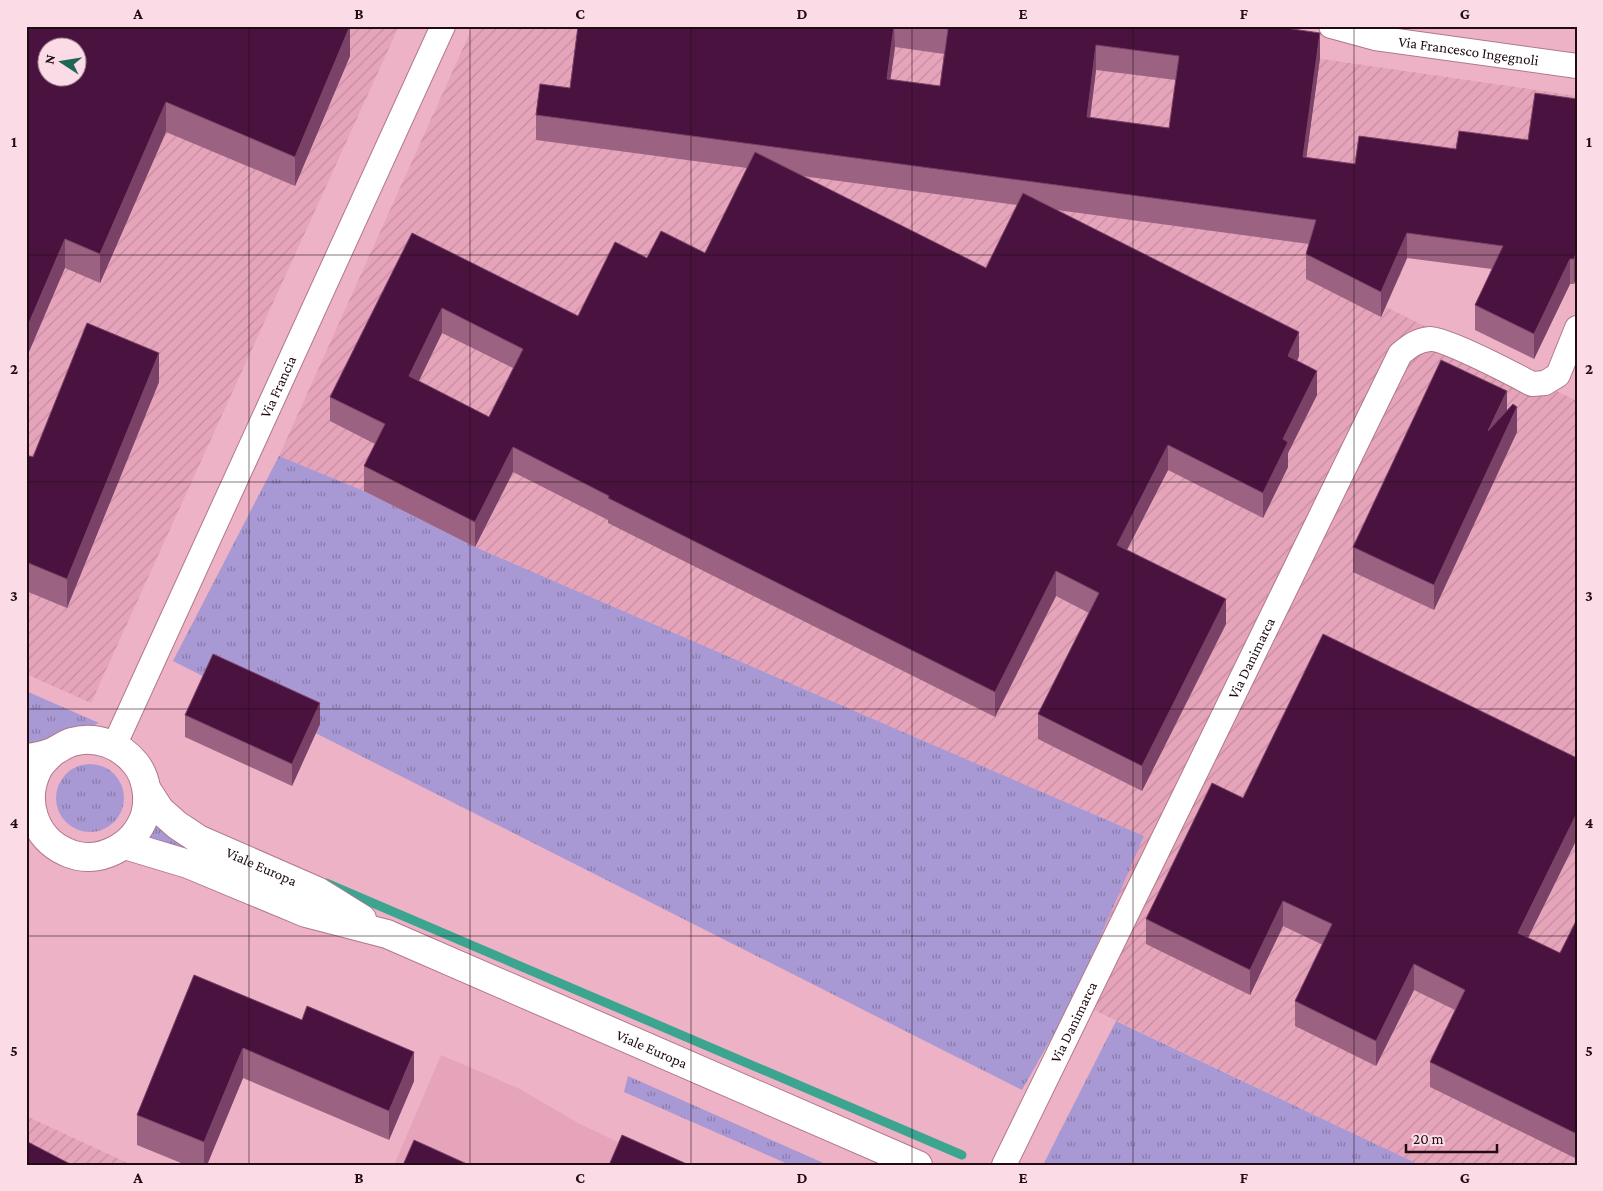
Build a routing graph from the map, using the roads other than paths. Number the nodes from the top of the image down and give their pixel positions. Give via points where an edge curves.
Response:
1 (443, 26) edge
2 (1331, 26) edge
3 (1577, 66) edge
4 (1577, 328) edge
5 (114, 746) junction
6 (53, 752) junction
7 (26, 758) edge
8 (147, 790) junction
9 (28, 805) edge
10 (125, 845) junction
11 (387, 934) junction
12 (918, 1165) edge
13 (1004, 1165) edge

1 - 5 street, Via Francia
2 - 3 street, Via Francesco Ingegnoli via 1375,38
4 - 13 street, Via Danimarca via 1558,376 1545,383 1532,384 1432,339 1415,342 1400,354
5 - 6 street, Viale Europa via 85,739
5 - 8 street, Viale Europa via 129,755 141,770
6 - 7 street, Viale Europa
6 - 9 street, Viale Europa via 34,777
8 - 10 street, Viale Europa via 142,824
8 - 11 street, Viale Europa via 160,810 198,839 316,891
9 - 10 street, Viale Europa via 37,826 50,842 67,853 87,857 108,854
10 - 11 street, Viale Europa via 188,864 306,913
11 - 12 street, Viale Europa

